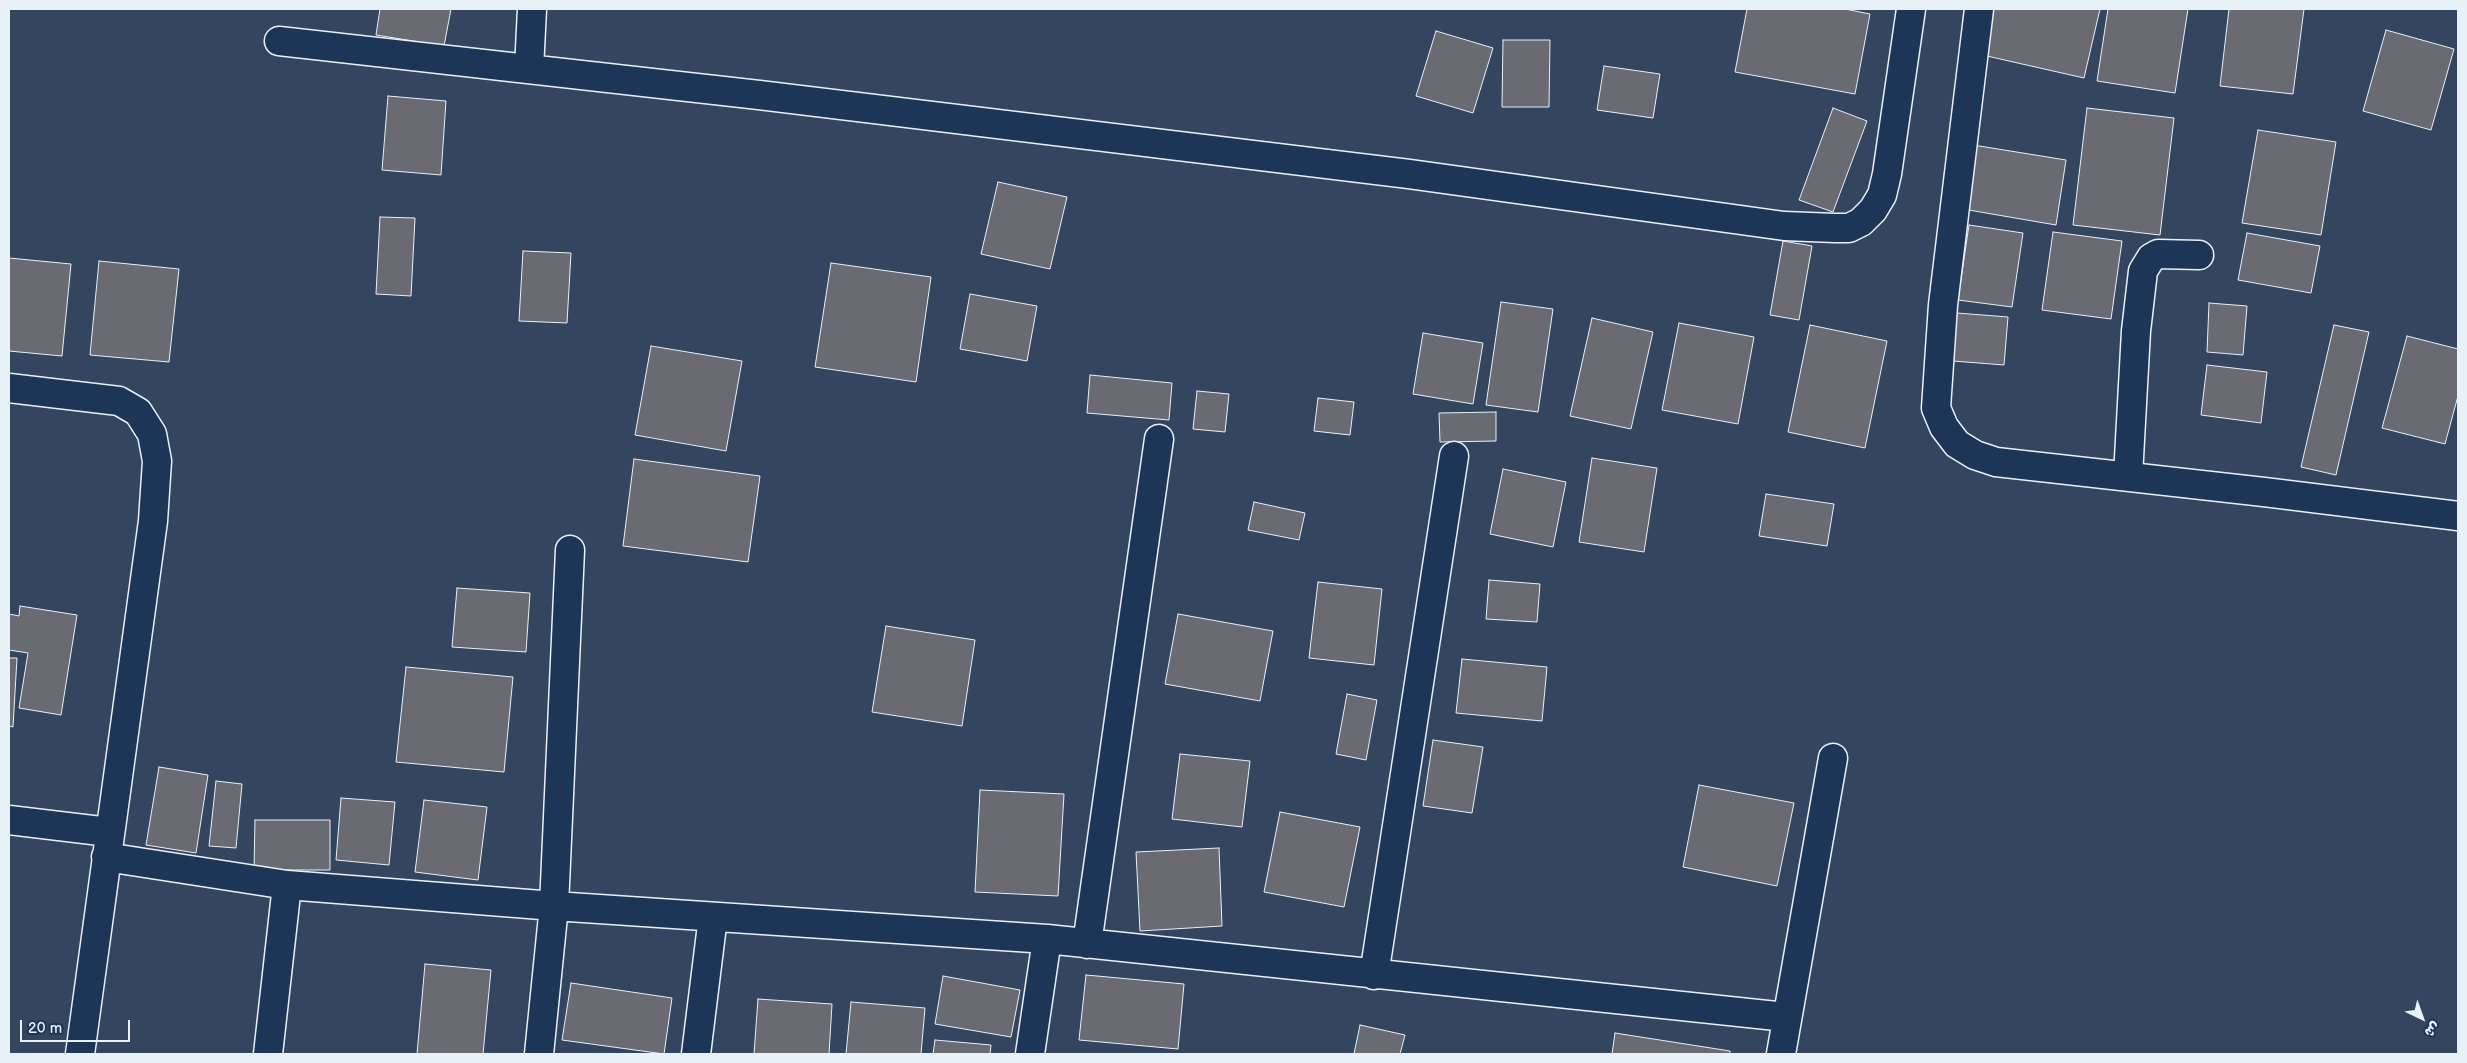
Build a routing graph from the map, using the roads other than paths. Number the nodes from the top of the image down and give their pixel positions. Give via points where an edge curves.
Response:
1 (532, 9) edge
2 (1911, 9) edge
3 (1979, 9) edge
4 (279, 41) dead end
5 (529, 70) junction
6 (2199, 255) dead end
7 (9, 388) edge
8 (1159, 439) dead end
9 (1454, 456) dead end
10 (2128, 476) junction
11 (2458, 516) edge
12 (570, 550) dead end
13 (1833, 758) dead end
14 (9, 820) edge
15 (108, 845) junction
16 (287, 885) junction
17 (554, 906) junction
18 (713, 918) junction
19 (1047, 939) junction
20 (1087, 944) junction
21 (1374, 975) junction
22 (1786, 1017) junction
23 (80, 1054) edge
24 (268, 1054) edge
25 (539, 1054) edge
26 (696, 1054) edge
27 (1030, 1054) edge
28 (1780, 1054) edge

1 - 5 street
2 - 5 street via 1882,195 1873,210 1849,228 1784,226 1399,173
3 - 10 street via 1942,305 1936,408 1944,428 1957,444 1975,455 1996,462
4 - 5 street
6 - 10 street via 2158,254 2151,258 2143,271 2136,331
7 - 15 street via 119,401 138,412 152,434 157,461 152,521
8 - 20 street
9 - 21 street
10 - 11 street
12 - 17 street
13 - 22 street
14 - 15 street
15 - 16 street
15 - 23 street
16 - 17 street
16 - 24 street
17 - 18 street
17 - 25 street
18 - 19 street
18 - 26 street
19 - 20 street
19 - 27 street
20 - 21 street
21 - 22 street
22 - 28 street

